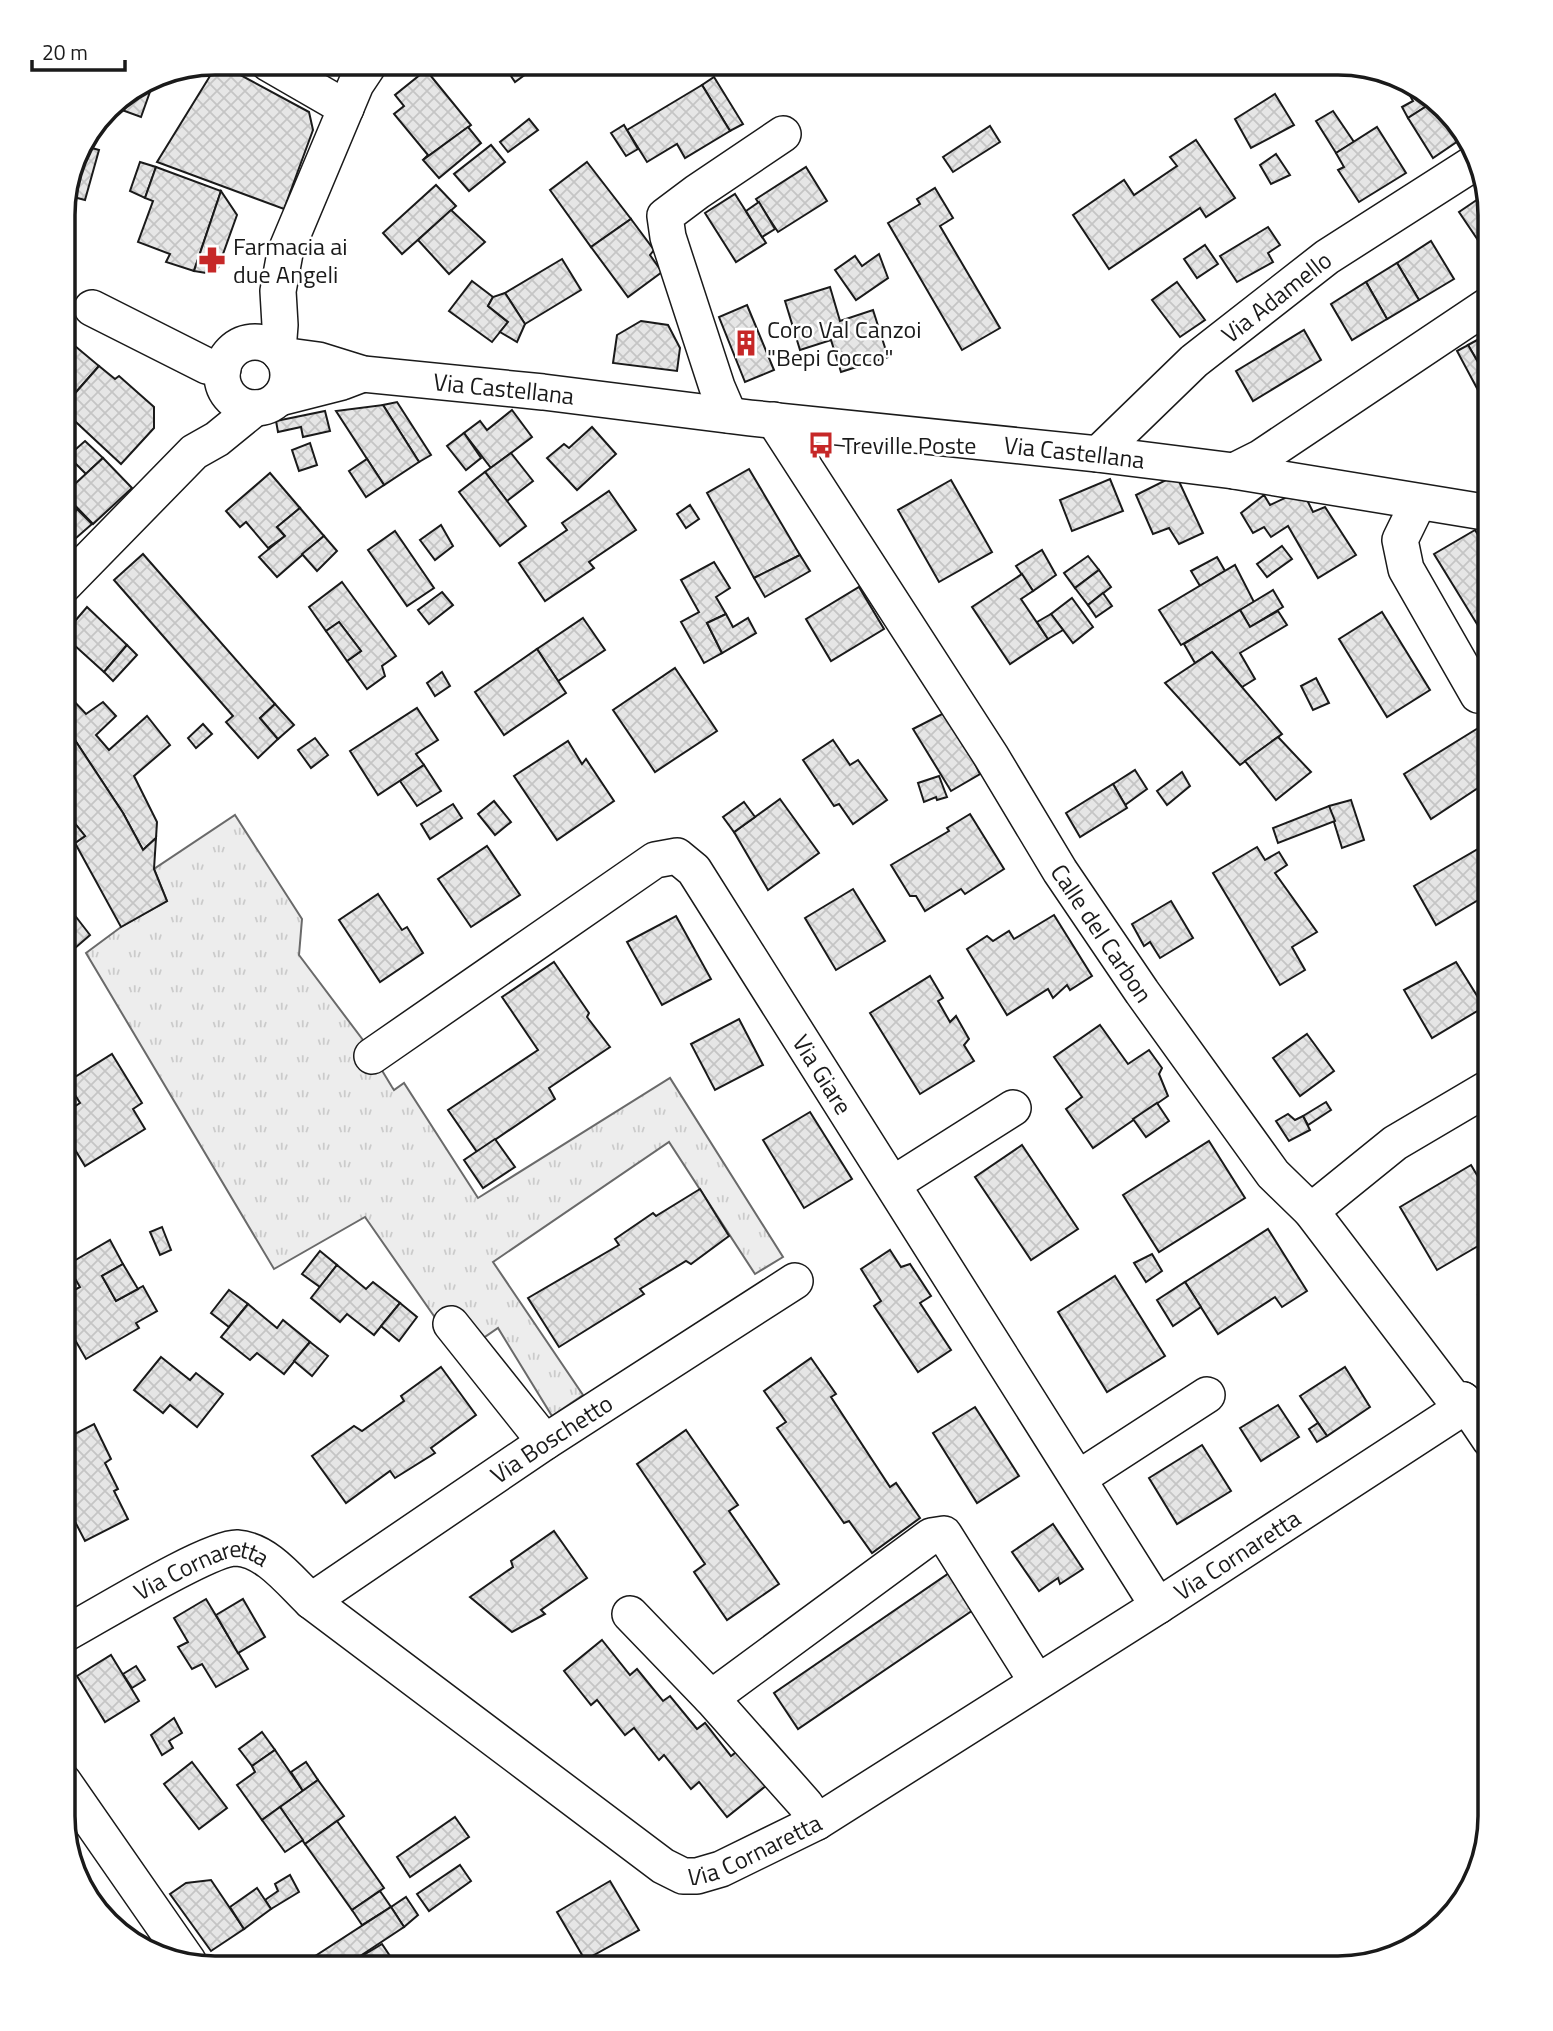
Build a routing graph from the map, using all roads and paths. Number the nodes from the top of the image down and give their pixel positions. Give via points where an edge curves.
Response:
1 (337, 76) edge
2 (358, 80) edge
3 (783, 134) dead end
4 (1469, 166) edge
5 (278, 291) junction
6 (92, 307) dead end
7 (1478, 312) edge
8 (280, 353) junction
9 (229, 366) junction
10 (363, 374) junction
11 (267, 403) junction
12 (729, 415) junction
13 (774, 420) junction
14 (194, 452) junction
15 (1098, 454) junction
16 (1234, 471) junction
17 (1418, 503) junction
18 (1478, 511) edge
19 (76, 573) edge
20 (1478, 695) dead end
21 (372, 1056) dead end
22 (1478, 1094) edge
23 (1013, 1108) dead end
24 (893, 1184) junction
25 (1311, 1210) junction
26 (795, 1281) dead end
27 (451, 1324) dead end
28 (1207, 1395) dead end
29 (1460, 1406) junction
30 (1478, 1426) edge
31 (545, 1442) junction
32 (1079, 1478) junction
33 (311, 1601) junction
34 (1158, 1606) junction
35 (630, 1614) dead end
36 (75, 1628) edge
37 (1037, 1682) junction
38 (711, 1698) junction
39 (75, 1799) edge
40 (817, 1822) junction
41 (180, 1951) edge

1 - 2 street
2 - 5 street via 285,253
3 - 12 street via 665,216 668,237
4 - 15 street, Via Adamello via 1327,257 1194,361
5 - 8 street
5 - 9 street, Via Castellana
6 - 9 street via 207,366
7 - 16 street
8 - 9 street via 260,342
8 - 10 street, Via Castellana
8 - 11 street via 288,369 286,389
9 - 11 street via 231,398 240,404
9 - 14 street, Via Castellana
10 - 11 street, Via Castellana
10 - 12 street, Via Castellana
11 - 14 street, Via Castellana
12 - 13 street, Via Castellana
13 - 15 street, Via Castellana
13 - 25 street, Calle del Carbon via 1142,992 1273,1174
14 - 19 street, Via Castellana
15 - 16 street, Via Castellana
16 - 17 street, Via Castellana
17 - 18 street, Via Castellana
17 - 20 street via 1400,540 1406,569
21 - 24 street, Via Giare via 654,860 677,856 694,870
22 - 25 street via 1395,1143
23 - 24 street
24 - 32 street, Via Giare
25 - 29 street, Calle del Carbon
26 - 31 street, Via Boschetto
27 - 31 street
28 - 32 street
29 - 30 street, Calle del Carbon
29 - 34 street, Via Cornaretta
31 - 33 street, Via Boschetto
32 - 34 street, Via Giare
33 - 36 street, Via Cornaretta via 268,1559 237,1548 208,1555
33 - 40 street, Via Cornaretta via 663,1866 684,1876 722,1869
34 - 37 street, Via Cornaretta
35 - 38 street
37 - 38 street via 944,1534 931,1536
37 - 40 street, Via Cornaretta
38 - 40 street
39 - 41 street

